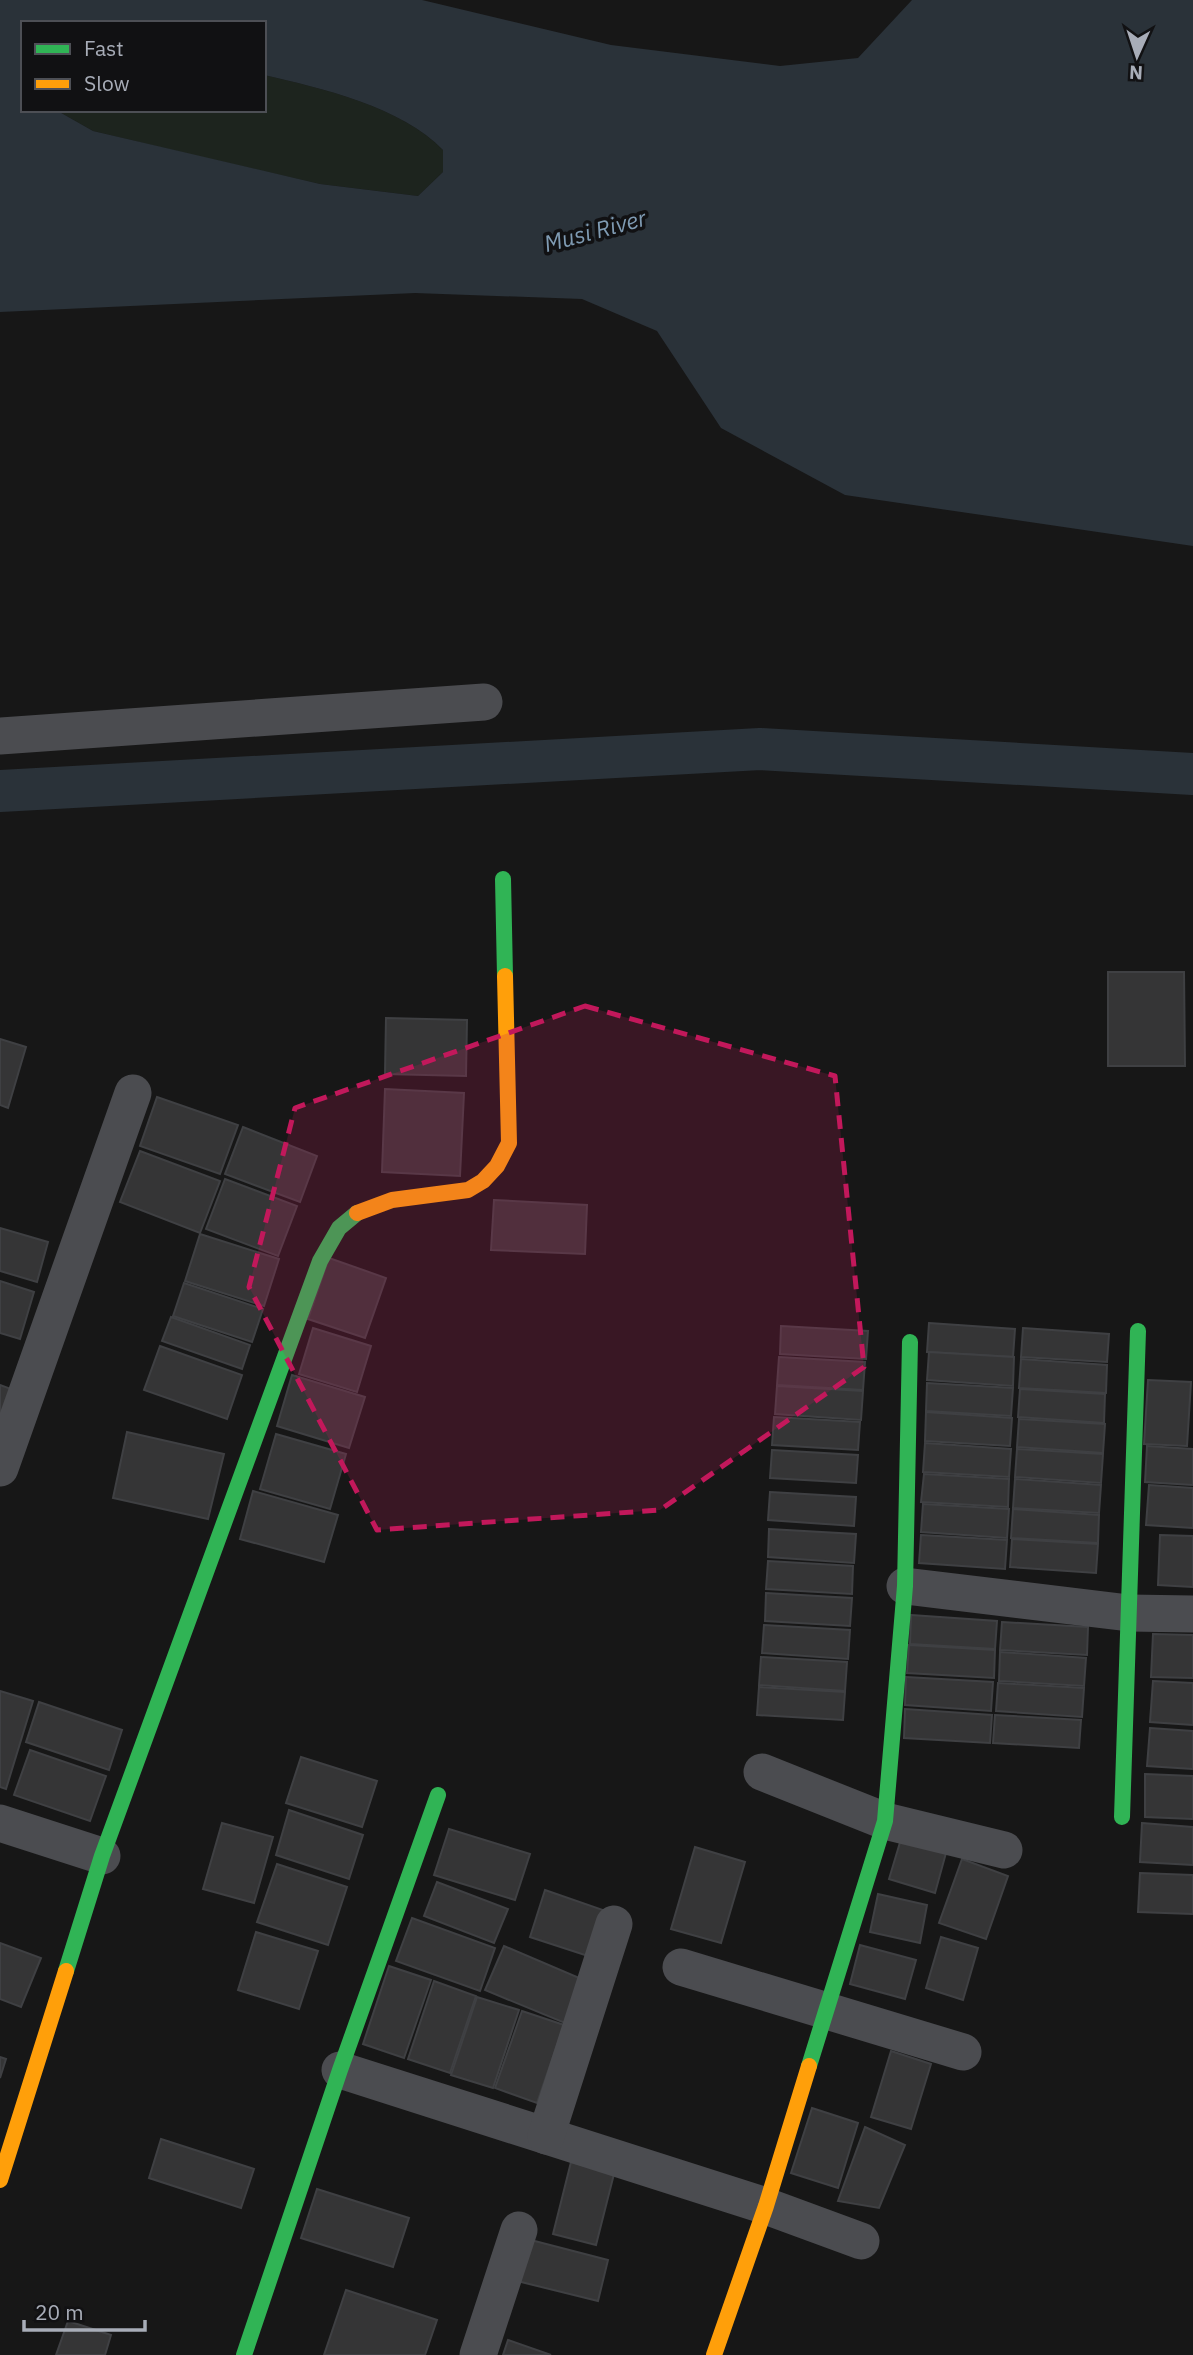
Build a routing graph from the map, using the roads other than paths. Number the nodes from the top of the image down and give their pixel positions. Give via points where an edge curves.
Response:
1 (484, 702) dead end
2 (0, 736) edge
3 (503, 879) dead end
4 (133, 1093) dead end
5 (1139, 1331) dead end
6 (910, 1342) dead end
7 (0, 1468) edge
8 (905, 1586) junction
9 (1129, 1613) junction
10 (1193, 1614) edge
11 (762, 1773) dead end
12 (438, 1795) dead end
13 (1122, 1817) dead end
14 (885, 1821) junction
15 (0, 1823) edge
16 (1004, 1850) dead end
17 (102, 1856) junction
18 (614, 1924) dead end
19 (681, 1967) dead end
20 (827, 2011) junction
21 (963, 2052) dead end
22 (340, 2070) junction
23 (546, 2136) junction
24 (0, 2180) edge
25 (766, 2206) junction
26 (519, 2230) dead end
27 (861, 2241) dead end
28 (244, 2355) edge
29 (478, 2355) edge
30 (714, 2355) edge

1 - 2 street
3 - 17 street via 509,1143 500,1167 484,1182 459,1194 409,1196 364,1210 348,1218 332,1239 320,1261
4 - 7 street
5 - 9 street
6 - 8 street
8 - 9 street
8 - 14 street
9 - 10 street
9 - 13 street
11 - 14 street
12 - 22 street
14 - 16 street
14 - 20 street
15 - 17 street
17 - 24 street
18 - 23 street
19 - 20 street
20 - 21 street
20 - 25 street
22 - 23 street
22 - 28 street
23 - 25 street
25 - 27 street
25 - 30 street
26 - 29 street

